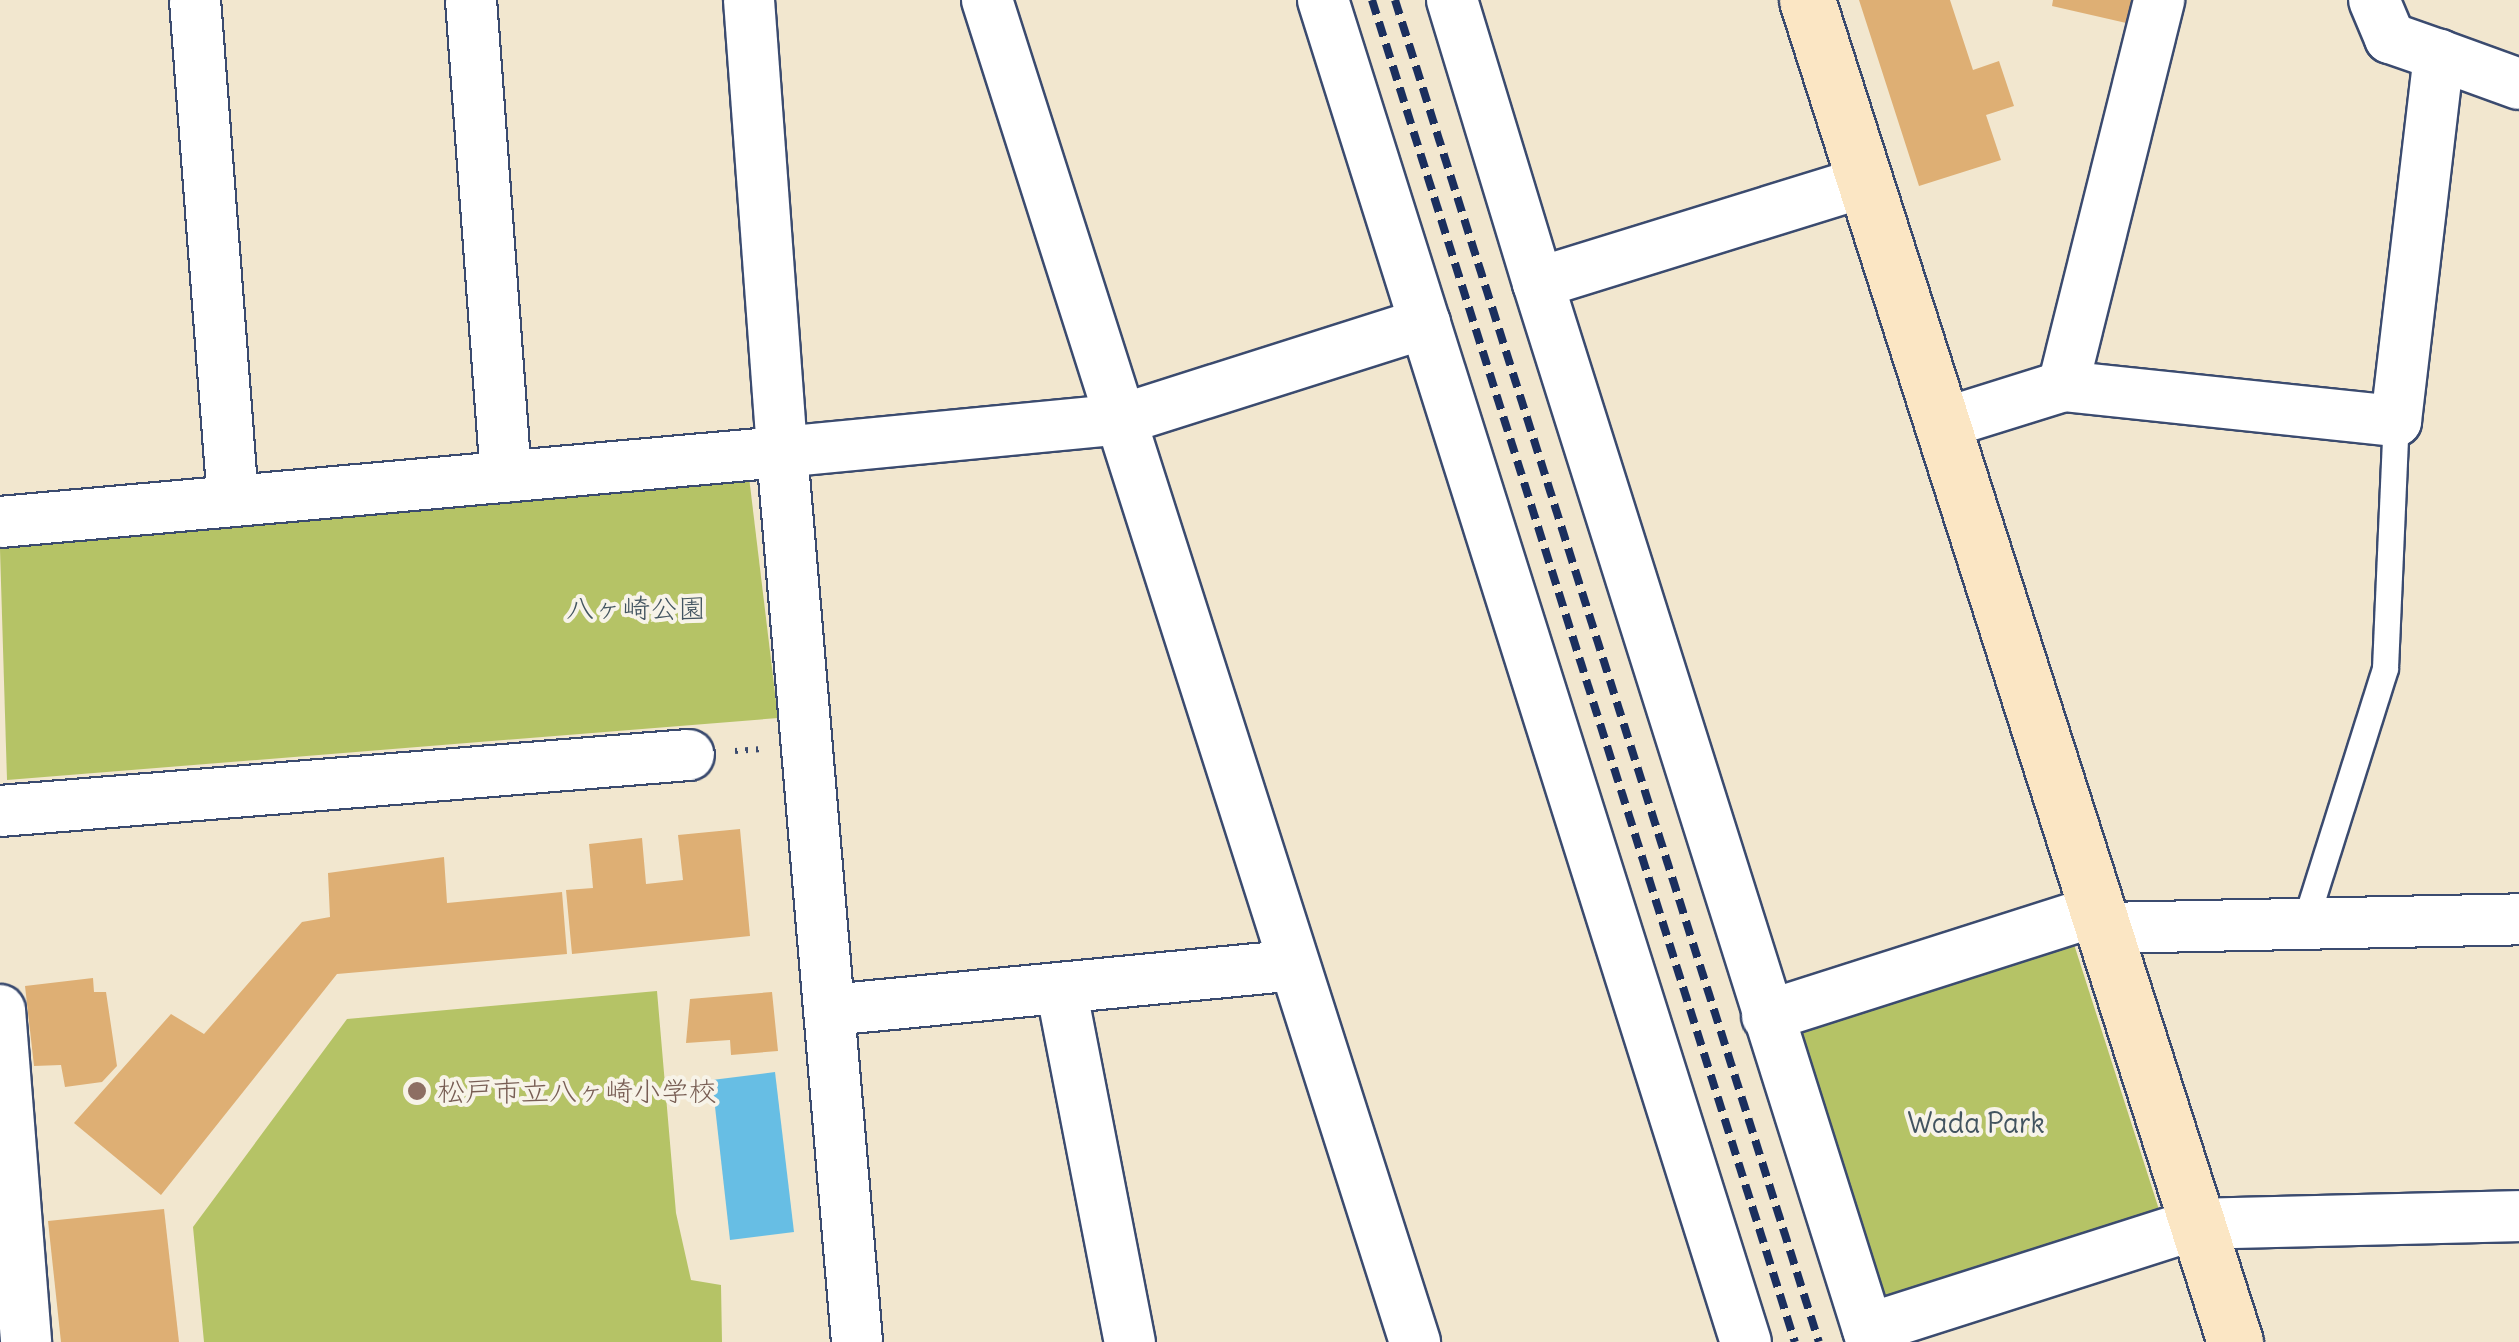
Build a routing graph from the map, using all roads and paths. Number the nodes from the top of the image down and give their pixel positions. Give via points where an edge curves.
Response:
1 (196, 0) edge
2 (470, 0) edge
3 (749, 0) edge
4 (987, 0) edge
5 (1322, 0) edge
6 (1452, 0) edge
7 (1808, 0) edge
8 (2159, 0) edge
9 (2374, 0) edge
10 (2439, 56) junction
11 (2519, 84) edge
12 (1865, 182) junction
13 (1538, 283) junction
14 (1425, 323) junction
15 (2063, 386) junction
16 (1123, 419) junction
17 (2396, 421) junction
18 (1942, 424) junction
19 (782, 452) junction
20 (506, 476) junction
21 (233, 501) junction
22 (0, 522) edge
23 (806, 746) junction
24 (689, 755) joint
25 (0, 811) edge
26 (2102, 919) junction
27 (2519, 919) edge
28 (2304, 922) junction
29 (1294, 966) junction
30 (1061, 988) junction
31 (0, 1010) edge
32 (830, 1010) junction
33 (1767, 1016) junction
34 (2519, 1216) edge
35 (2197, 1224) junction
36 (1870, 1336) edge
37 (26, 1342) edge
38 (857, 1342) edge
39 (1130, 1342) edge
40 (1415, 1342) edge
41 (1746, 1342) edge
42 (2235, 1342) edge

1 - 21 street
2 - 20 street
3 - 19 street
4 - 16 street
5 - 14 street
6 - 13 street
7 - 12 street
8 - 15 street
9 - 10 street via 2390,38
10 - 11 street
10 - 17 street
12 - 13 street
12 - 18 street
13 - 33 street
14 - 16 street
14 - 41 street
15 - 17 street
15 - 18 street
16 - 19 street
16 - 29 street
17 - 28 lane via 2384,668
18 - 26 street
19 - 20 street
19 - 23 street
20 - 21 street
21 - 22 street
23 - 24 path
23 - 32 street
24 - 25 street
26 - 28 street
26 - 33 street
26 - 35 street
27 - 28 street
29 - 30 street
29 - 40 street
30 - 32 street
30 - 39 street
31 - 37 street
32 - 38 street
33 - 36 street
34 - 35 street
35 - 36 street
35 - 42 street

